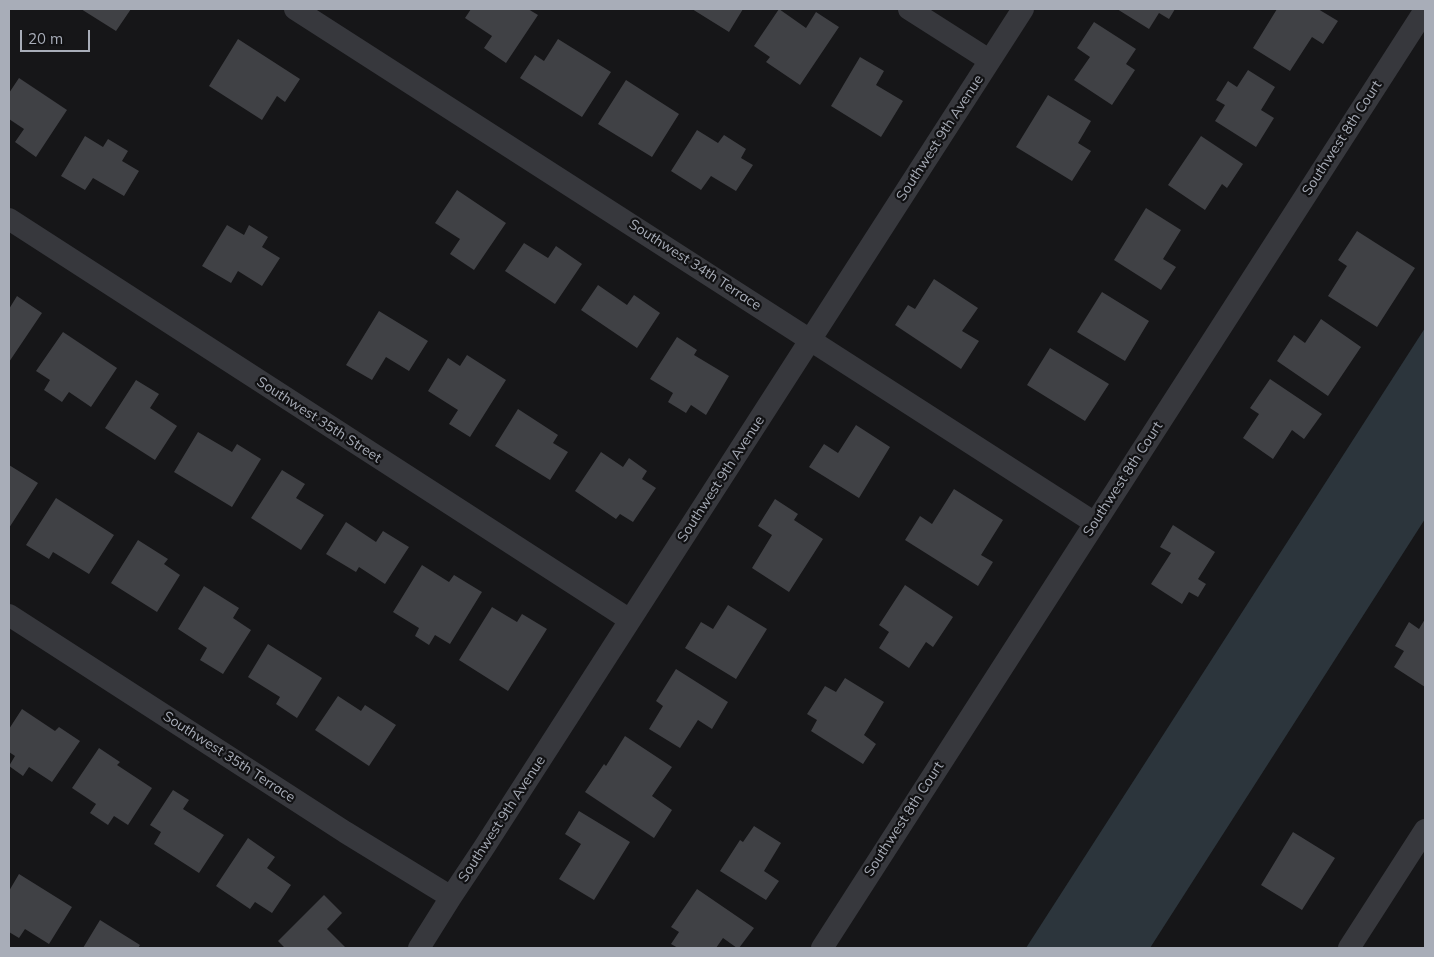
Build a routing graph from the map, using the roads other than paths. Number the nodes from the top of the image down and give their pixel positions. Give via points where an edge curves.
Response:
1 (295, 9) edge
2 (909, 9) edge
3 (1023, 9) edge
4 (1425, 10) edge
5 (989, 60) junction
6 (9, 219) edge
7 (810, 339) junction
8 (1095, 522) junction
9 (9, 615) edge
10 (630, 620) junction
11 (1425, 830) edge
12 (450, 897) junction
13 (419, 948) edge
14 (822, 948) edge
15 (1349, 948) edge

1 - 7 street, Southwest 34th Terrace
2 - 5 street
3 - 5 street, Southwest 9th Avenue
4 - 8 street, Southwest 8th Court
5 - 7 street, Southwest 9th Avenue
6 - 10 street, Southwest 35th Street
7 - 8 street, Southwest 34th Terrace
7 - 10 street, Southwest 9th Avenue
8 - 14 street, Southwest 8th Court
9 - 12 street, Southwest 35th Terrace
10 - 12 street, Southwest 9th Avenue
11 - 15 street
12 - 13 street, Southwest 9th Avenue

